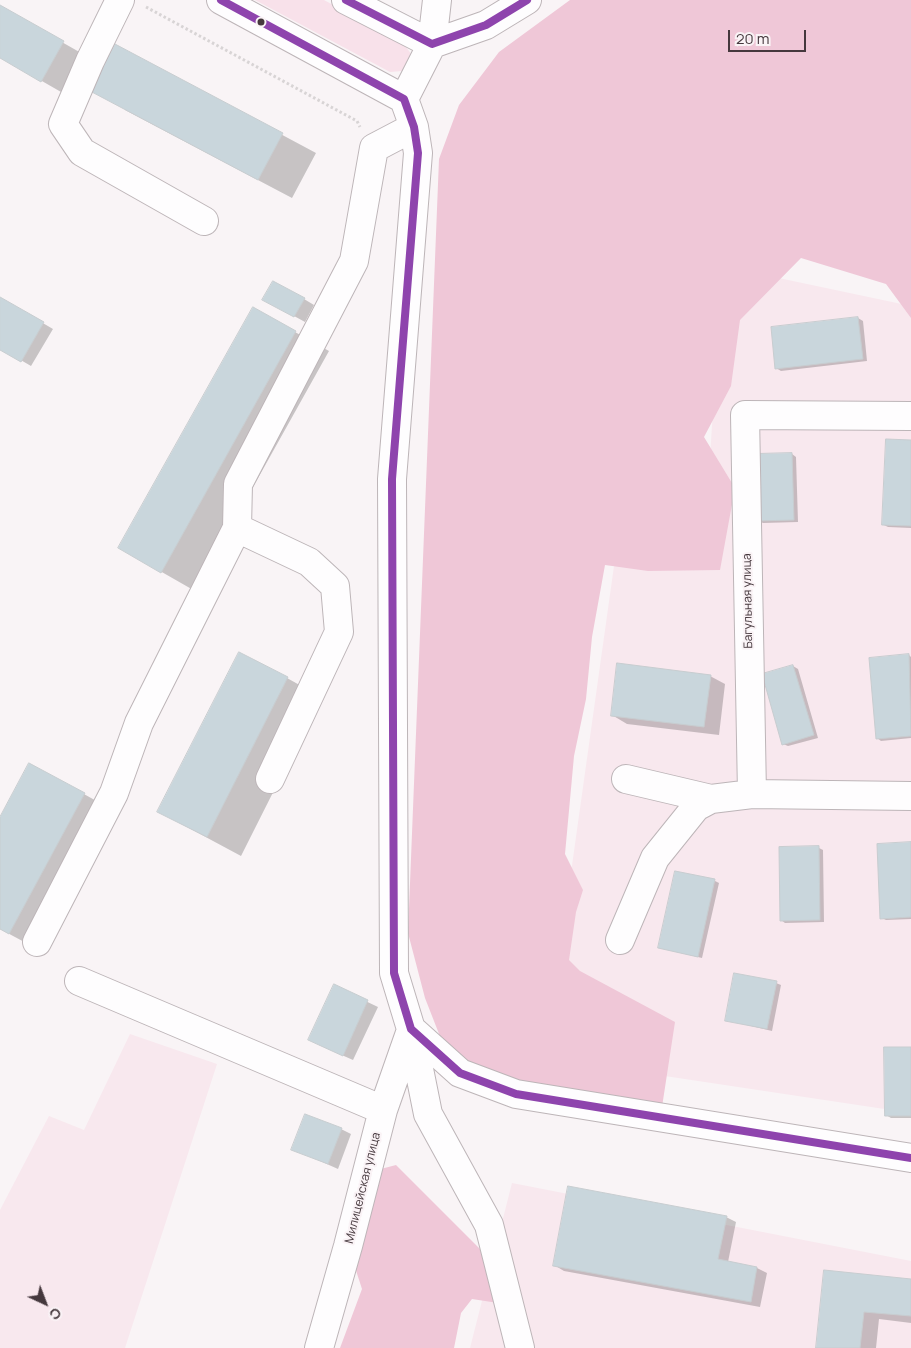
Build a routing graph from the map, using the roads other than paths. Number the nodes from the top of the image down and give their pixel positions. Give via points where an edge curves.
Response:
1 (221, 0) edge
2 (346, 0) edge
3 (437, 0) edge
4 (527, 0) edge
5 (130, 2) edge
6 (432, 44) junction
7 (404, 99) junction
8 (414, 127) junction
9 (204, 221) dead end
10 (911, 416) edge
11 (237, 528) junction
12 (270, 779) dead end
13 (626, 779) dead end
14 (752, 794) junction
15 (911, 796) edge
16 (711, 799) junction
17 (620, 940) dead end
18 (37, 942) dead end
19 (79, 981) dead end
20 (411, 1029) junction
21 (383, 1110) junction
22 (911, 1158) edge
23 (319, 1348) edge
24 (520, 1348) edge

1 - 7 street
2 - 6 street
3 - 6 street
4 - 6 street via 486,25
5 - 9 street via 90,60 63,124 82,152
6 - 7 street
7 - 8 street
8 - 11 street via 374,148 354,261 238,484
8 - 20 street via 418,153 392,479 394,973
10 - 14 street, Багульная улица via 745,415
11 - 12 street via 309,562 335,586 339,632
11 - 18 street via 139,723 114,793
13 - 16 street
14 - 15 street
14 - 16 street
16 - 17 street via 696,807 655,858
19 - 21 street
20 - 21 street, Милицейская улица
20 - 22 street via 460,1073 516,1094
20 - 24 street via 428,1114 489,1225
21 - 23 street, Милицейская улица

